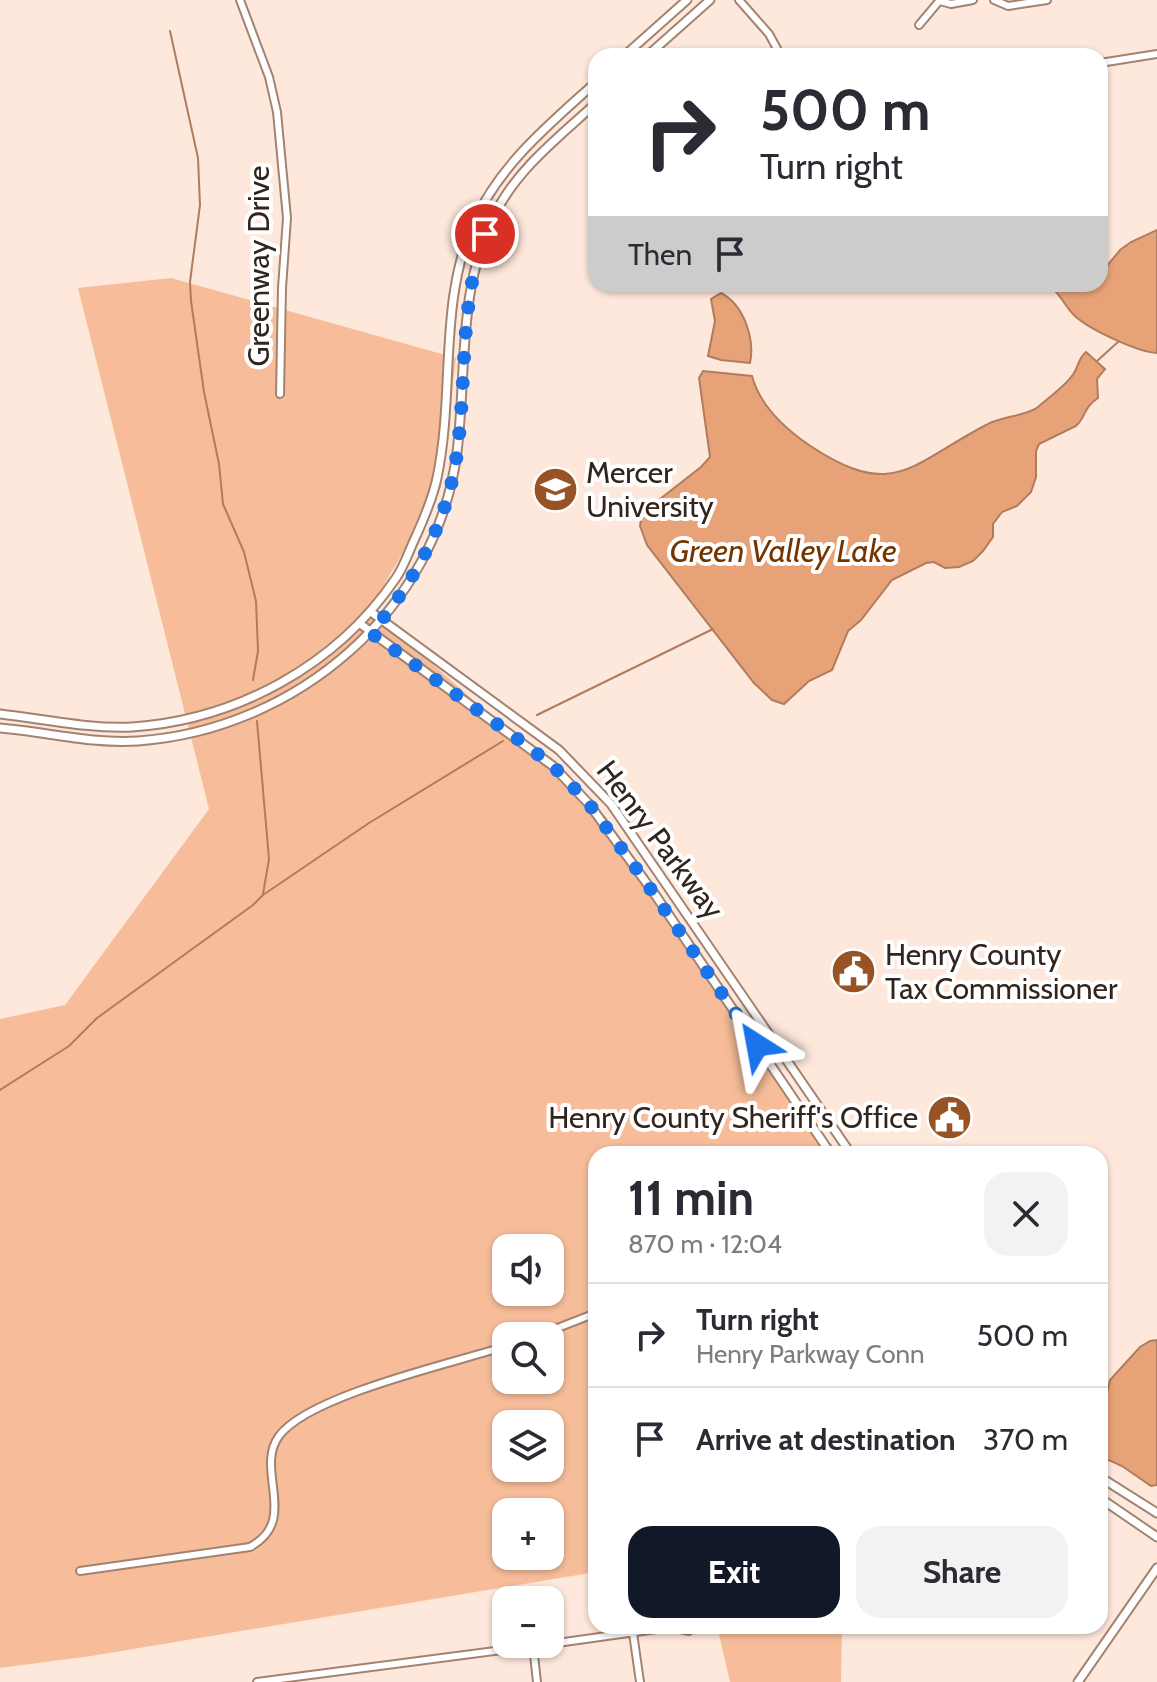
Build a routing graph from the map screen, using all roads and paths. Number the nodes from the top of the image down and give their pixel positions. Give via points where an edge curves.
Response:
1 (240, 0) edge
2 (687, 0) edge
3 (710, 0) edge
4 (739, 0) edge
5 (940, 0) edge
6 (973, 0) edge
7 (994, 0) edge
8 (1047, 0) edge
9 (919, 25) dead end
10 (633, 48) edge
11 (656, 48) edge
12 (777, 48) edge
13 (1157, 54) edge
14 (1108, 62) edge
15 (588, 90) edge
16 (588, 110) edge
17 (280, 394) dead end
18 (371, 612) junction
19 (381, 621) junction
20 (359, 623) junction
21 (371, 633) junction
22 (0, 714) edge
23 (0, 728) edge
24 (826, 1146) edge
25 (846, 1146) edge
26 (588, 1316) edge
27 (564, 1325) edge
28 (492, 1350) edge
29 (1108, 1482) edge
30 (1108, 1503) edge
31 (1157, 1513) edge
32 (1157, 1537) edge
33 (1157, 1568) edge
34 (80, 1571) dead end
35 (625, 1634) edge
36 (633, 1634) edge
37 (564, 1642) edge
38 (492, 1651) edge
39 (534, 1658) edge
40 (257, 1682) edge
41 (537, 1682) edge
42 (640, 1682) edge
43 (1078, 1682) edge

1 - 17 street, Greenway Drive via 277,112 287,218
2 - 10 street
3 - 11 street
4 - 12 street
5 - 6 street
5 - 9 street
7 - 8 street via 1008,6
13 - 14 street
15 - 18 street via 512,161 475,220 455,281 437,479 398,575
16 - 19 street via 513,184 485,234 467,308 451,485 421,563
18 - 19 street, Henry Parkway
18 - 20 street
19 - 21 street
19 - 25 street, Henry Parkway via 527,724 594,785
20 - 21 street, Henry Parkway
20 - 22 street via 294,676 208,714 130,727
21 - 23 street via 282,700 197,732 122,741
21 - 24 street, Henry Parkway via 553,766 589,804
26 - 27 street
28 - 34 street via 370,1386 287,1427 272,1448 272,1526 250,1547
29 - 31 street
30 - 32 street
33 - 43 street
35 - 37 street
36 - 42 street
38 - 40 street
39 - 41 street

